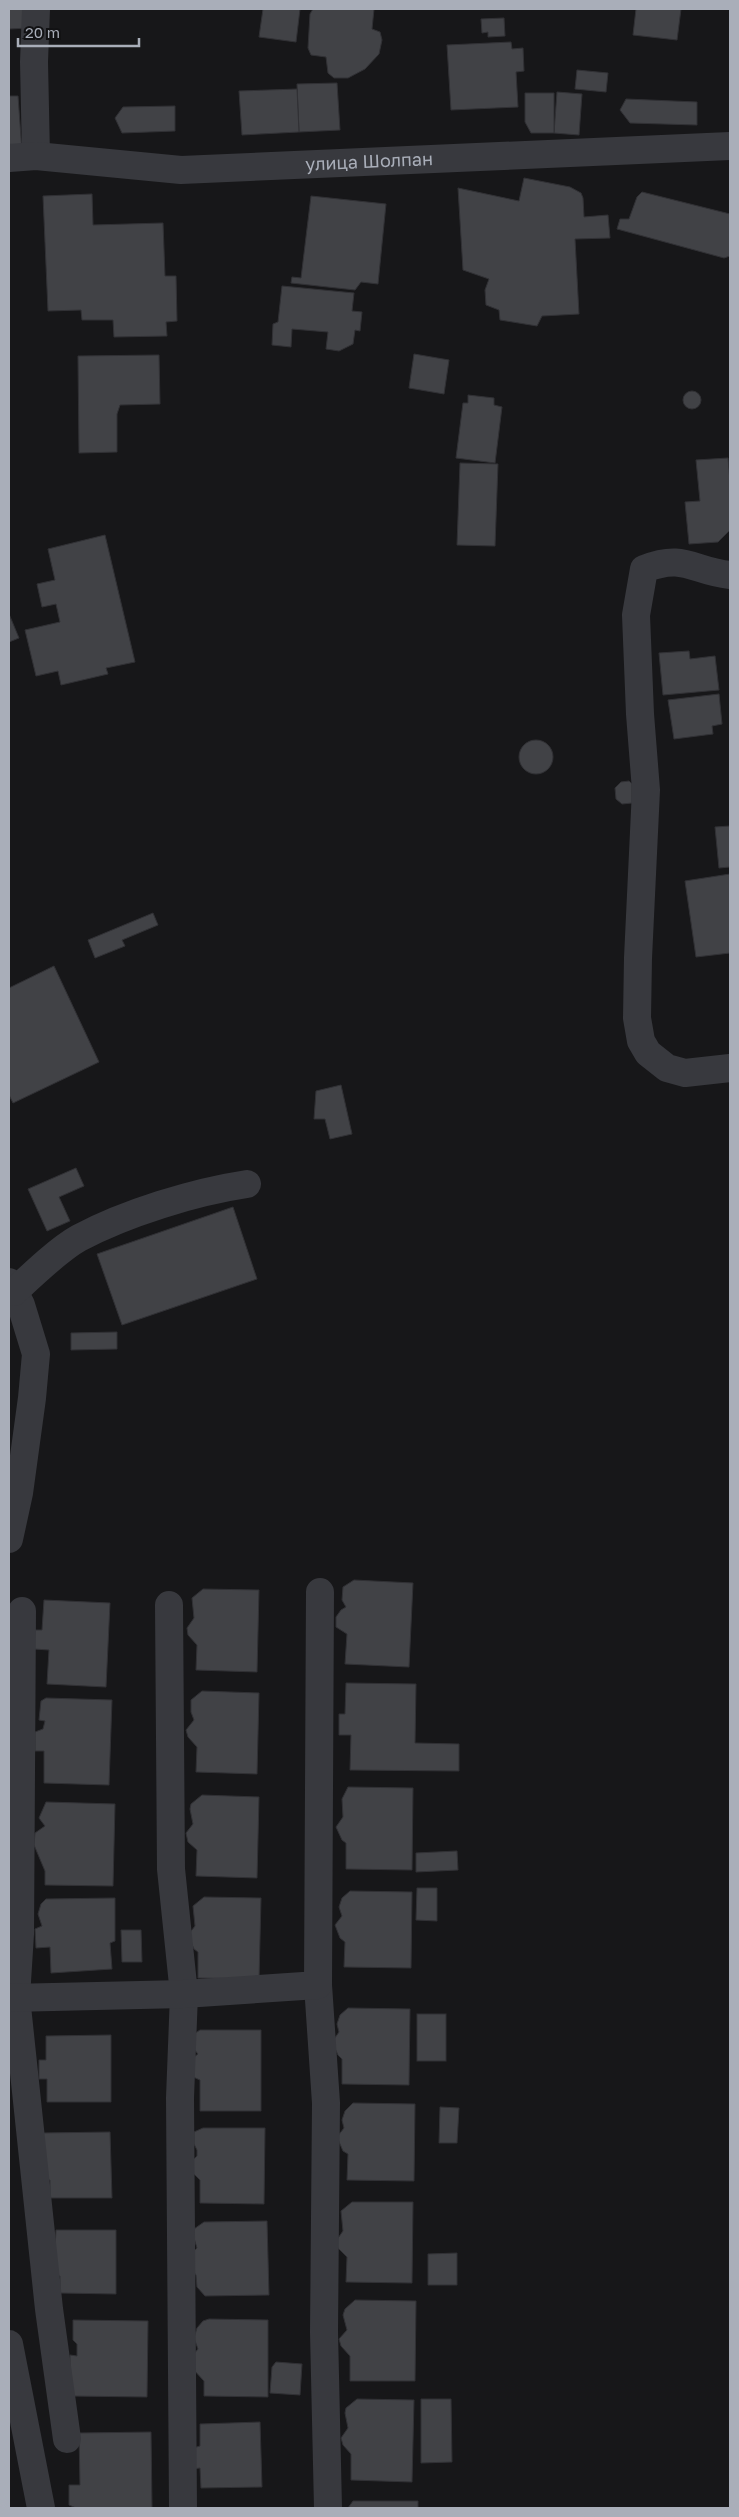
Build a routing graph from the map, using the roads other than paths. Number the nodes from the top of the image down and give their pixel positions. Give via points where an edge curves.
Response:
1 (36, 9) edge
2 (730, 146) edge
3 (36, 156) junction
4 (9, 158) edge
5 (730, 575) edge
6 (730, 1068) edge
7 (247, 1184) dead end
8 (12, 1287) edge
9 (9, 1538) edge
10 (320, 1592) dead end
11 (169, 1605) dead end
12 (22, 1612) dead end
13 (318, 1985) junction
14 (184, 1994) junction
15 (12, 1998) edge
16 (9, 2344) edge
17 (67, 2439) dead end
18 (41, 2508) edge
19 (183, 2508) edge
20 (328, 2508) edge

1 - 3 street
2 - 3 street, улица Шолпан via 181,170
3 - 4 street, улица Шолпан
5 - 6 street via 679,562 664,561 644,569 636,615 646,790 638,958 637,1018 641,1041 648,1053 667,1068 685,1073
7 - 8 street via 178,1200 78,1239
8 - 9 street via 36,1354 19,1493
10 - 13 street
11 - 14 street via 171,1869
12 - 15 street via 20,1934
13 - 14 street
13 - 20 street via 326,2103 324,2332
14 - 15 street
14 - 19 street via 180,2098
15 - 17 street
16 - 18 street

